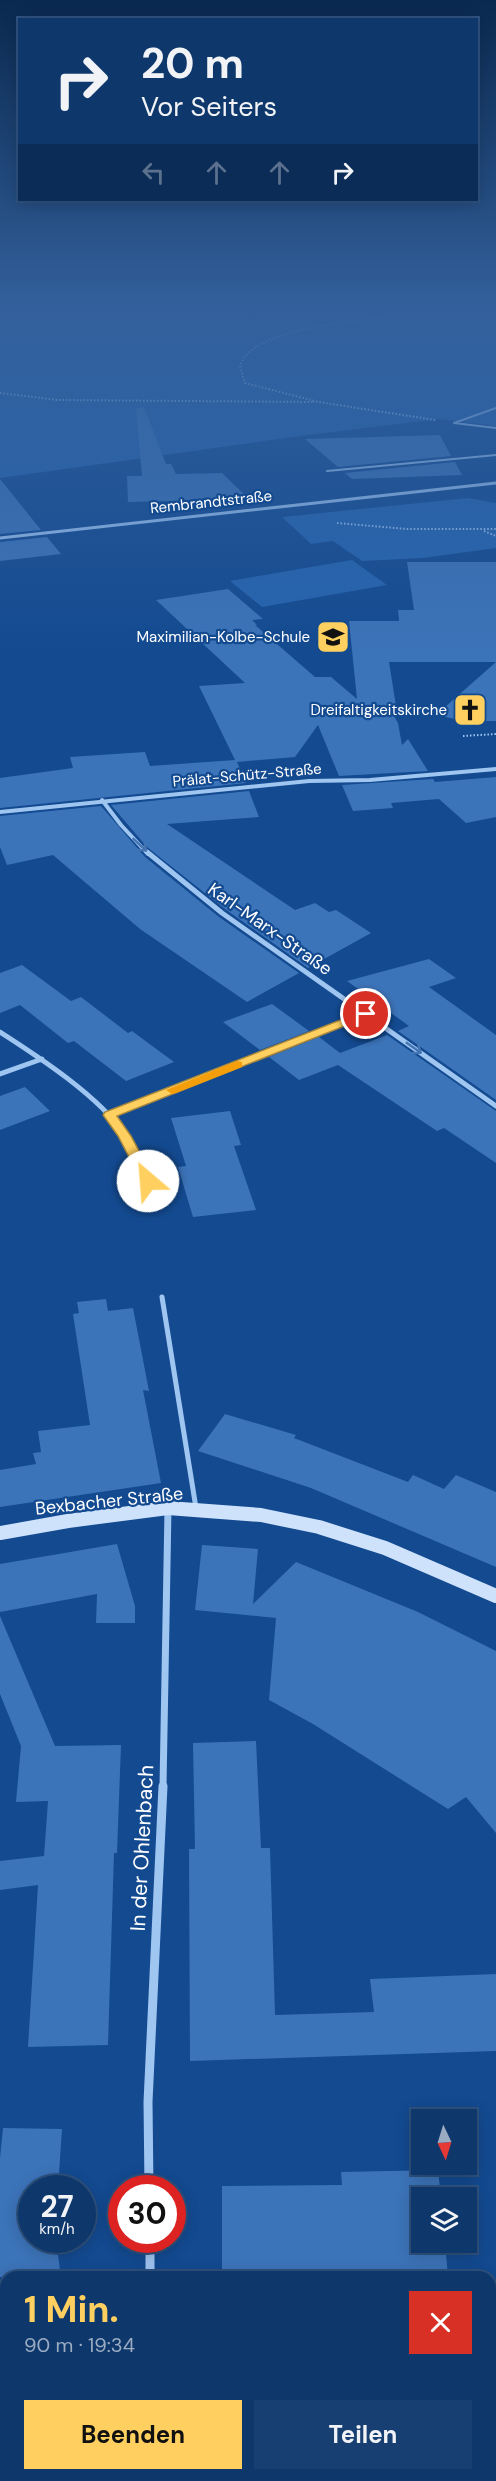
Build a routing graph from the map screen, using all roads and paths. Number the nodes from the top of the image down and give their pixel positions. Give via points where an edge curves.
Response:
1 (477, 426) edge
2 (496, 428) edge
3 (496, 455) edge
4 (327, 471) dead end
5 (496, 483) edge
6 (335, 523) dead end
7 (480, 529) junction
8 (496, 529) edge
9 (496, 536) edge
10 (0, 538) edge
11 (496, 734) edge
12 (463, 736) dead end
13 (496, 769) edge
14 (102, 800) junction
15 (0, 812) edge
16 (366, 1014) junction
17 (0, 1032) edge
18 (42, 1059) junction
19 (0, 1074) edge
20 (496, 1106) edge
21 (109, 1115) junction
22 (148, 1181) dead end
23 (162, 1297) dead end
24 (168, 1508) junction
25 (196, 1509) junction
26 (0, 1533) edge
27 (496, 1596) edge
28 (149, 2175) edge
29 (150, 2253) edge
30 (150, 2271) edge

1 - 2 lane
3 - 4 lane
5 - 10 street, Rembrandtstraße
6 - 7 path via 378,528
7 - 8 path
7 - 9 path
11 - 12 path
13 - 14 street, Prälat-Schütz-Straße
14 - 15 street, Prälat-Schütz-Straße
14 -> 16 street, Karl-Marx-Straße via 136,842 186,886
16 -> 20 street, Karl-Marx-Straße
16 - 21 street
17 - 18 street
18 - 19 street
18 - 21 street
21 - 22 street via 125,1136
23 - 25 lane
24 - 25 street, Bexbacher Straße
24 - 26 street, Bexbacher Straße
24 - 28 street, In der Ohlenbach via 165,1733 148,2102
25 - 27 street, Bexbacher Straße via 261,1515 319,1527 385,1548
29 - 30 street

